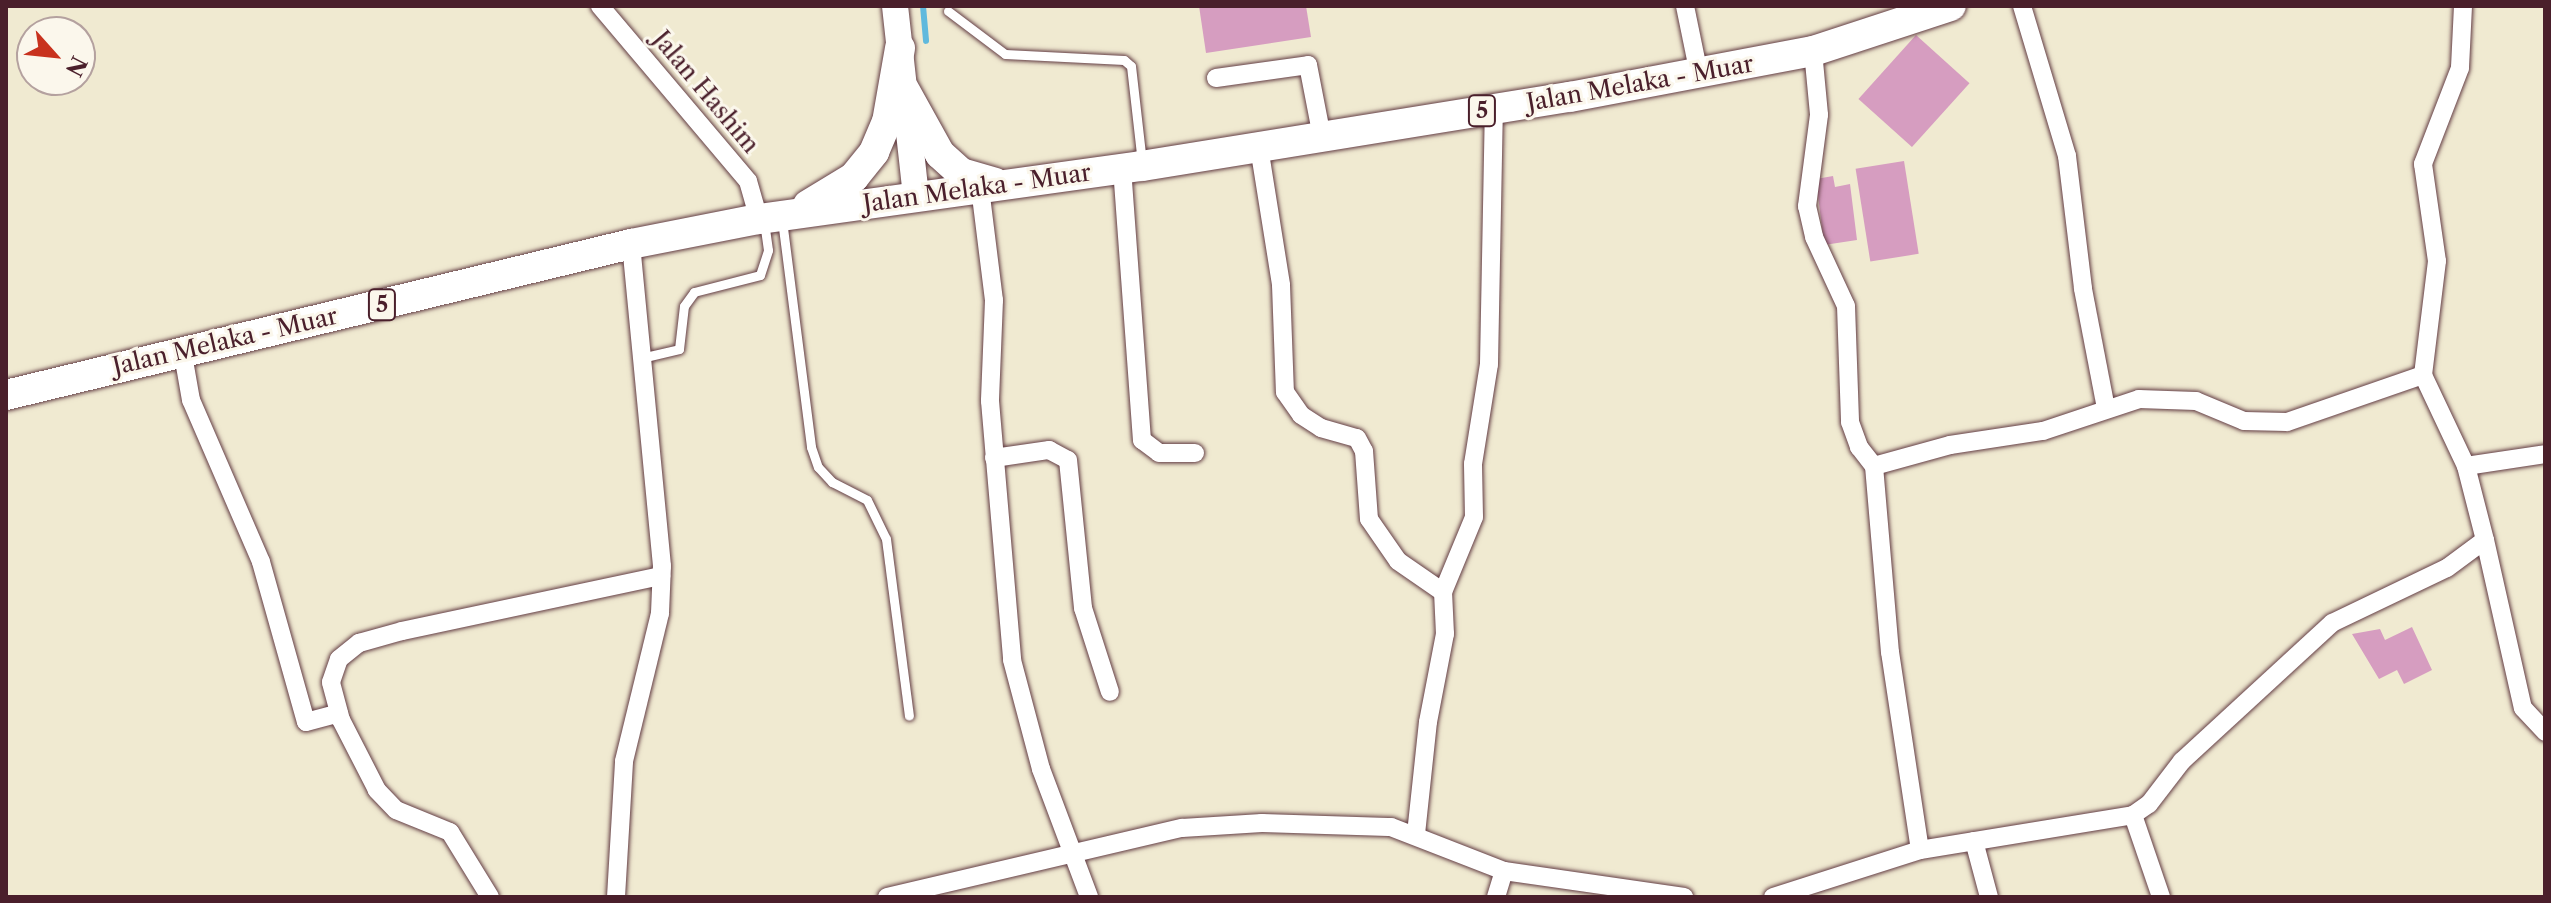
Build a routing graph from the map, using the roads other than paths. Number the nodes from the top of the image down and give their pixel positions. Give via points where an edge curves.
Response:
1 (600, 6) edge
2 (895, 6) edge
3 (1685, 6) edge
4 (1951, 6) edge
5 (2022, 6) edge
6 (2463, 6) edge
7 (948, 11) dead end
8 (900, 48) junction
9 (1813, 51) junction
10 (1699, 74) junction
11 (1216, 78) dead end
12 (904, 89) junction
13 (1494, 109) junction
14 (1322, 137) junction
15 (1259, 147) junction
16 (1132, 167) junction
17 (993, 186) junction
18 (916, 197) junction
19 (773, 217) junction
20 (631, 244) junction
21 (785, 248) junction
22 (768, 250) junction
23 (182, 349) junction
24 (639, 358) junction
25 (2423, 375) junction
26 (6, 395) edge
27 (2106, 408) junction
28 (1195, 453) dead end
29 (2545, 454) edge
30 (994, 458) junction
31 (1874, 466) junction
32 (2466, 466) junction
33 (2485, 540) junction
34 (661, 576) junction
35 (1443, 592) junction
36 (1110, 692) dead end
37 (339, 713) junction
38 (909, 716) dead end
39 (2545, 732) edge
40 (2133, 815) junction
41 (1416, 834) junction
42 (1974, 841) junction
43 (1920, 850) junction
44 (1076, 855) junction
45 (1504, 871) junction
46 (1649, 895) edge
47 (490, 897) edge
48 (616, 897) edge
49 (887, 897) edge
50 (1089, 897) edge
51 (1496, 897) edge
52 (1684, 897) edge
53 (1773, 897) edge
54 (1989, 897) edge
55 (2161, 897) edge

1 - 19 street, Jalan Hashim
2 - 8 main road
3 - 10 street
4 - 9 main road, Jalan Melaka - Muar / 5
5 - 27 street via 2067,156 2081,276
6 - 25 street via 2460,68 2423,164 2437,261
7 - 16 lane via 1005,54 1124,60 1131,66
8 - 12 main road
8 - 19 main road via 887,122 874,152 833,194
9 - 10 main road, Jalan Melaka - Muar / 5
9 - 31 street via 1819,115 1807,206 1814,237 1846,306 1850,422 1859,447
10 - 13 main road, Jalan Melaka - Muar / 5
11 - 14 street via 1308,65
12 - 17 main road via 940,154 961,173
12 - 18 main road
13 - 14 main road, Jalan Melaka - Muar / 5
13 - 35 street via 1489,364 1473,464 1474,517
14 - 15 main road, Jalan Melaka - Muar / 5
15 - 16 main road, Jalan Melaka - Muar / 5
15 - 35 street via 1281,285 1285,392 1311,422 1357,438 1364,451 1369,519 1398,561
16 - 17 main road, Jalan Melaka - Muar / 5
16 - 28 street via 1142,440 1159,453
17 - 18 main road, Jalan Melaka - Muar / 5
17 - 30 street
18 - 19 main road, Jalan Melaka - Muar / 5
19 - 20 main road, Jalan Melaka - Muar / 5
19 - 21 lane
19 - 22 lane
20 - 23 main road, Jalan Melaka - Muar / 5
20 - 24 street
21 - 22 lane
21 - 38 lane via 811,447 818,467 832,482 867,500 886,539
22 - 24 lane via 765,266 752,281 702,289 688,297 679,349
23 - 26 main road, Jalan Melaka - Muar / 5
23 - 37 street via 191,400 261,562 306,722
24 - 34 street
25 - 27 street via 2287,422 2263,425 2167,396
25 - 32 street
27 - 31 street via 2043,431 1950,445
29 - 32 street
30 - 36 street via 1049,450 1068,460 1083,608
30 - 44 street via 1012,660 1041,769
31 - 43 street via 1890,652
32 - 33 street
33 - 39 street via 2523,708
33 - 40 street via 2447,568 2332,623 2182,761 2149,804
34 - 37 street via 359,643 339,659 331,682
34 - 48 street via 660,613 624,761
35 - 41 street via 1445,634 1429,714
37 - 47 street via 377,790 396,810 450,832
40 - 42 street
40 - 55 street
41 - 44 street via 1391,827 1262,823 1182,828
41 - 45 street
42 - 43 street
42 - 54 street
43 - 53 street
44 - 49 street
44 - 50 street
45 - 46 street
45 - 51 street
46 - 52 street

